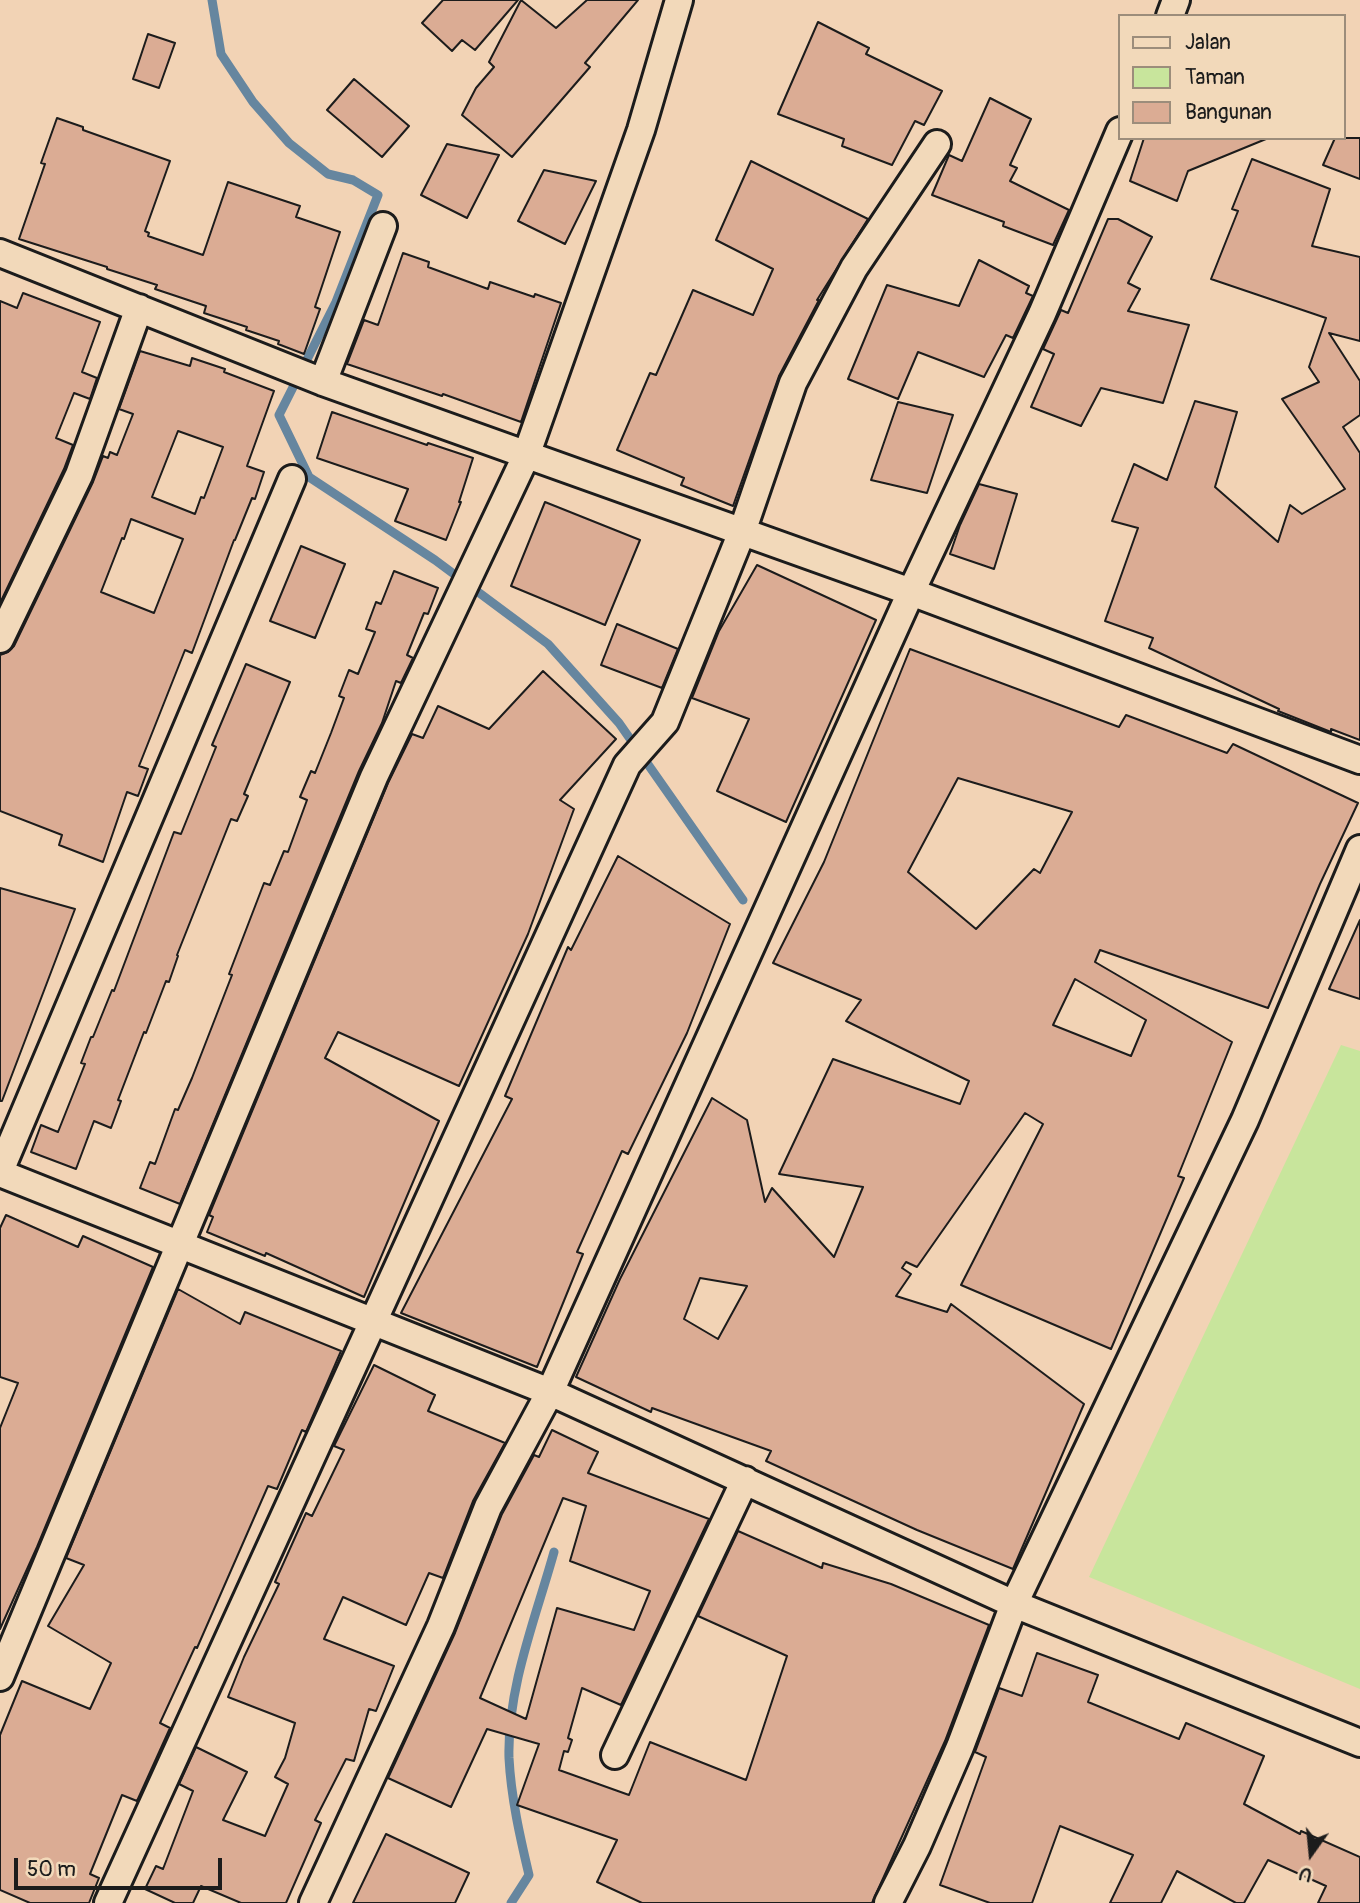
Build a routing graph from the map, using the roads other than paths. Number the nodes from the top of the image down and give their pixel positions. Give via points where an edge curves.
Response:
1 (680, 0) edge
2 (1118, 136) edge
3 (937, 144) dead end
4 (383, 226) dead end
5 (0, 253) edge
6 (139, 308) junction
7 (307, 376) junction
8 (526, 456) junction
9 (292, 479) dead end
10 (743, 532) junction
11 (911, 592) junction
12 (0, 639) edge
13 (1360, 760) edge
14 (1360, 849) edge
15 (0, 1172) edge
16 (180, 1245) junction
17 (373, 1322) junction
18 (550, 1392) junction
19 (745, 1480) junction
20 (1014, 1604) junction
21 (0, 1677) edge
22 (1360, 1743) edge
23 (615, 1755) dead end
24 (108, 1903) edge
25 (313, 1903) edge
26 (888, 1903) edge

1 - 8 street via 640,131
2 - 11 street via 1042,314
3 - 10 street via 854,268 793,383
4 - 7 street
5 - 6 street
6 - 7 street
6 - 12 street via 79,475
7 - 8 street
8 - 10 street
8 - 16 street via 374,777
9 - 15 street
10 - 11 street
10 - 17 street via 665,722 627,765
11 - 13 street
11 - 18 street
14 - 20 street via 1245,1121
15 - 16 street
16 - 17 street
16 - 21 street
17 - 18 street
17 - 24 street
18 - 19 street
18 - 25 street via 488,1507 441,1626
19 - 20 street
19 - 23 street
20 - 22 street
20 - 26 street via 960,1747

